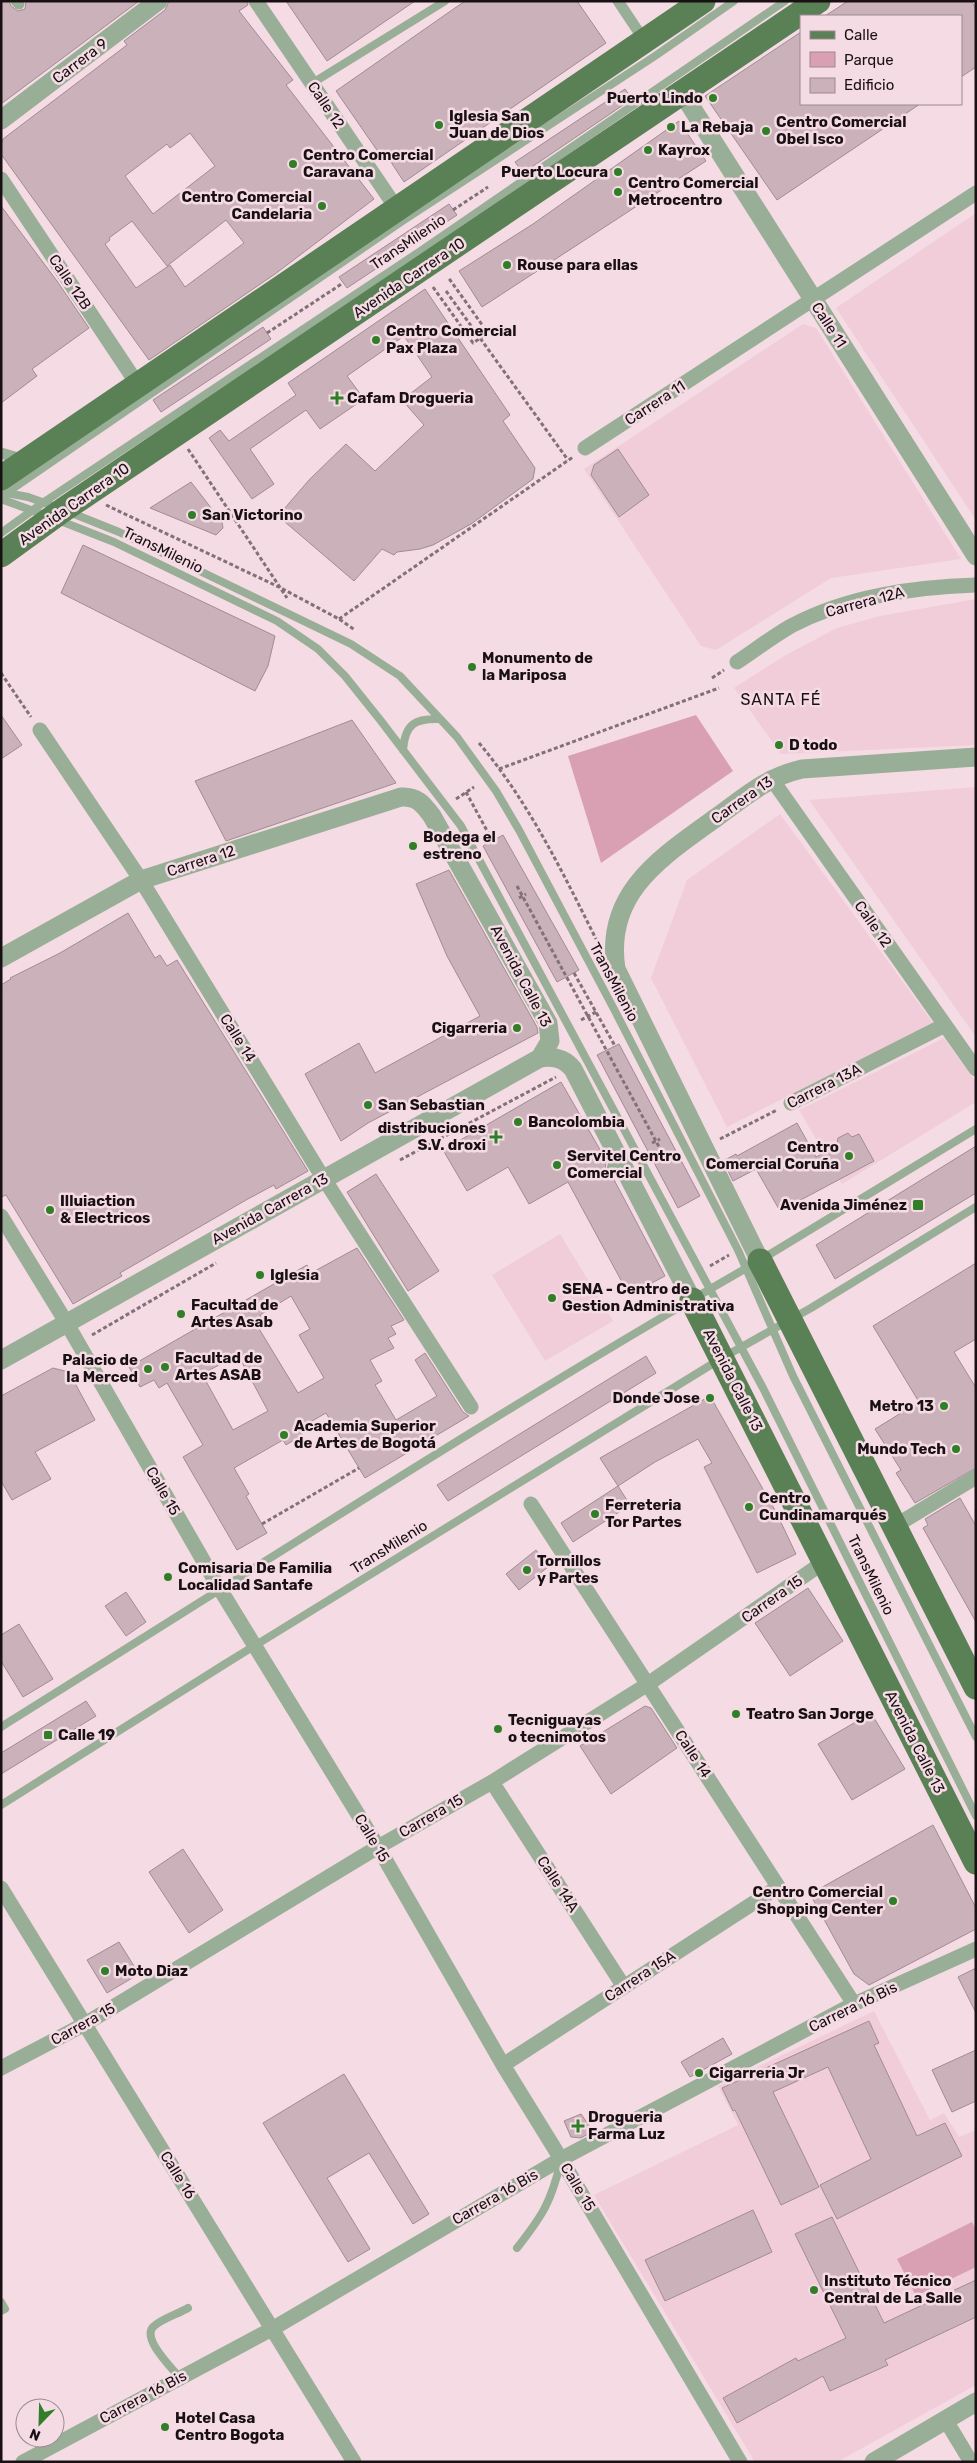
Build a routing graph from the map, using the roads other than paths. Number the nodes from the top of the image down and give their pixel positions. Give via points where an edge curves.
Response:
1 (158, 1) edge
2 (256, 1) edge
3 (445, 1) edge
4 (618, 1) edge
5 (703, 1) edge
6 (734, 1) edge
7 (785, 1) edge
8 (818, 1) edge
9 (644, 40) junction
10 (311, 84) junction
11 (682, 94) junction
12 (1, 120) edge
13 (1, 179) edge
14 (976, 193) edge
15 (397, 209) junction
16 (813, 300) junction
17 (138, 385) junction
18 (585, 448) road end
19 (1, 453) edge
20 (26, 461) junction
21 (2, 492) edge
22 (48, 510) junction
23 (1, 534) edge
24 (1, 554) edge
25 (976, 556) edge
26 (976, 585) edge
27 (737, 662) dead end
28 (440, 719) junction
29 (40, 730) road end
30 (403, 750) junction
31 (976, 757) edge
32 (771, 778) junction
33 (413, 798) joint
34 (141, 880) junction
35 (1, 958) edge
36 (945, 1025) junction
37 (540, 1058) junction
38 (976, 1069) edge
39 (791, 1103) road end
40 (976, 1129) edge
41 (324, 1179) junction
42 (976, 1207) edge
43 (1, 1216) edge
44 (753, 1264) junction
45 (701, 1295) junction
46 (66, 1322) junction
47 (781, 1324) junction
48 (731, 1352) junction
49 (1, 1360) edge
50 (471, 1406) dead end
51 (976, 1477) edge
52 (531, 1504) dead end
53 (895, 1526) junction
54 (824, 1562) junction
55 (221, 1590) junction
56 (254, 1646) junction
57 (648, 1684) junction
58 (976, 1686) edge
59 (1, 1727) edge
60 (976, 1737) edge
61 (492, 1782) junction
62 (1, 1804) edge
63 (976, 1816) edge
64 (378, 1847) junction
65 (976, 1862) edge
66 (778, 1887) junction
67 (1, 1888) edge
68 (976, 1949) edge
69 (624, 1986) junction
70 (854, 2004) junction
71 (85, 2024) junction
72 (503, 2065) junction
73 (1, 2068) edge
74 (562, 2159) junction
75 (517, 2248) dead end
76 (188, 2308) dead end
77 (272, 2328) junction
78 (180, 2378) junction
79 (976, 2402) edge
80 (945, 2419) junction
81 (24, 2462) edge
82 (354, 2462) edge
83 (740, 2462) edge
84 (874, 2462) edge
85 (971, 2462) edge

1 - 12 street, Carrera 9
2 - 10 street, Calle 12
3 - 10 lane
4 - 9 street
5 - 9 main road
6 - 21 lane, TransMilenio
7 - 22 lane, TransMilenio
8 - 11 main road, Avenida Carrera 10
9 - 15 main road
10 - 15 street, Calle 12
11 - 16 street, Calle 11
11 - 22 main road, Avenida Carrera 10 via 178,433
13 - 17 street, Calle 12B
14 - 16 street, Carrera 11
15 - 17 main road
16 - 18 street, Carrera 11
16 - 25 street, Calle 11
17 - 20 main road
19 - 20 street
20 - 21 main road
21 - 22 lane, TransMilenio
21 - 22 lane, TransMilenio
22 - 23 lane, TransMilenio
22 - 24 main road, Avenida Carrera 10
22 - 28 lane, TransMilenio via 119,532 351,644 400,676
22 - 30 lane, TransMilenio via 277,621 318,649 345,676
26 - 27 street, Carrera 12A via 938,586 882,594 836,606 792,626
28 - 30 lane via 418,720 411,725
28 - 44 lane, TransMilenio via 496,791 519,830
29 - 34 street, Calle 14
30 - 45 lane, TransMilenio via 461,826
31 - 32 street, Carrera 13 via 802,768
32 - 36 street, Calle 12
32 - 44 street, Carrera 13 via 665,854 636,884 618,919 614,938 616,969 622,984 704,1147
33 - 34 street, Carrera 12 via 400,797
33 - 37 street, Avenida Calle 13 via 420,801 432,816 548,1023 550,1042
34 - 35 street, Carrera 12
34 - 41 street, Calle 14
36 - 38 street, Calle 12
36 - 39 street, Carrera 13A
37 - 41 street, Avenida Carrera 13
37 - 45 street, Avenida Calle 13 via 556,1058 573,1069 614,1164
40 - 44 lane
41 - 46 street, Avenida Carrera 13
41 - 50 street, Calle 14
42 - 47 lane, TransMilenio
43 - 46 street, Calle 15
44 - 45 lane
44 - 47 main road
45 - 48 main road, Avenida Calle 13
45 - 55 lane
46 - 49 street, Avenida Carrera 13
46 - 55 street, Calle 15
47 - 48 lane, TransMilenio
47 - 53 main road
47 - 60 lane, TransMilenio via 817,1424
48 - 54 main road, Avenida Calle 13
48 - 56 lane, TransMilenio
48 - 63 lane, TransMilenio
51 - 53 street
52 - 57 street, Calle 14
53 - 58 main road
54 - 57 street, Carrera 15
54 - 65 main road, Avenida Calle 13
55 - 56 street, Calle 15
55 - 59 lane
56 - 62 lane, TransMilenio
56 - 64 street, Calle 15
57 - 61 street, Carrera 15
57 - 66 street, Calle 14
61 - 64 street, Carrera 15
61 - 69 street, Calle 14A
64 - 71 street, Carrera 15
64 - 72 street, Calle 15
66 - 69 street, Carrera 15A
66 - 70 street, Calle 14
67 - 71 street, Calle 16
68 - 70 street, Carrera 16 Bis
69 - 72 street, Carrera 15A
70 - 74 street, Carrera 16 Bis
71 - 73 street, Carrera 15
71 - 77 street, Calle 16
72 - 74 street, Calle 15
74 - 75 lane via 554,2191 543,2214
74 - 77 street, Carrera 16 Bis
74 - 83 street, Calle 15
76 - 78 lane via 154,2326 149,2333 151,2341
77 - 78 street, Carrera 16 Bis
77 - 82 street, Calle 16
78 - 81 street, Carrera 16 Bis
79 - 80 street
80 - 84 street
80 - 85 street

